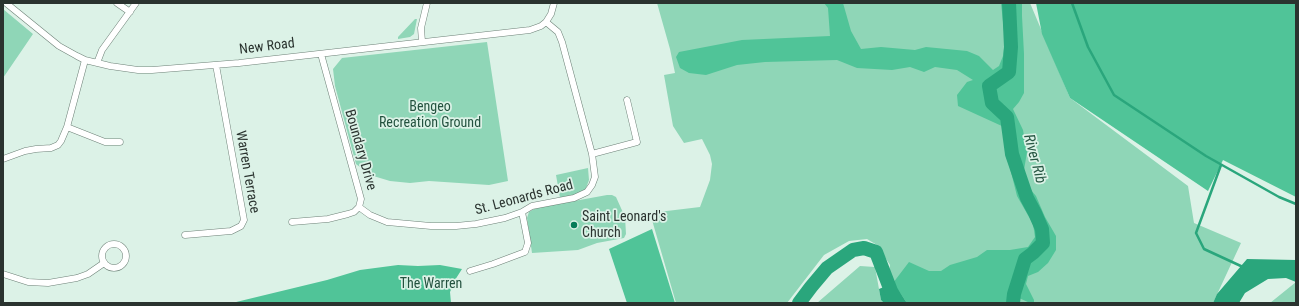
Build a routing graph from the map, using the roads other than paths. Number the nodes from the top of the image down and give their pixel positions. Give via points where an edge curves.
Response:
1 (6, 3) edge
2 (117, 3) edge
3 (136, 3) edge
4 (427, 3) edge
5 (554, 3) edge
6 (130, 12) junction
7 (546, 22) junction
8 (422, 42) junction
9 (321, 54) junction
10 (85, 60) junction
11 (97, 63) junction
12 (216, 65) junction
13 (626, 100) dead end
14 (67, 127) junction
15 (120, 142) dead end
16 (592, 154) junction
17 (3, 159) edge
18 (359, 207) junction
19 (522, 212) junction
20 (292, 222) dead end
21 (185, 235) dead end
22 (104, 263) dead end
23 (470, 272) dead end
24 (3, 274) edge

1 - 10 street, New Road via 67,52
2 - 6 street
3 - 6 street
4 - 8 street via 421,28
5 - 7 street
6 - 11 street via 102,50
7 - 8 street, New Road via 530,30
7 - 16 street, St. Leonards Road via 558,32 562,42
8 - 9 street, New Road
9 - 12 street, New Road
9 - 18 street, Boundary Drive via 361,194
10 - 11 street, New Road
10 - 14 street
11 - 12 street, New Road via 138,70
12 - 21 street, Warren Terrace via 244,220 241,226 231,231
13 - 16 street via 637,142
14 - 15 street via 105,142
14 - 17 street via 61,141 55,147 25,151
16 - 19 street, St. Leonards Road via 594,176 587,192 574,198 532,206
18 - 19 street, St. Leonards Road via 387,222 431,226 476,224
18 - 20 street, Boundary Drive via 354,212 337,218
19 - 23 street via 528,243 525,252
22 - 24 street via 77,278 48,283 28,282

